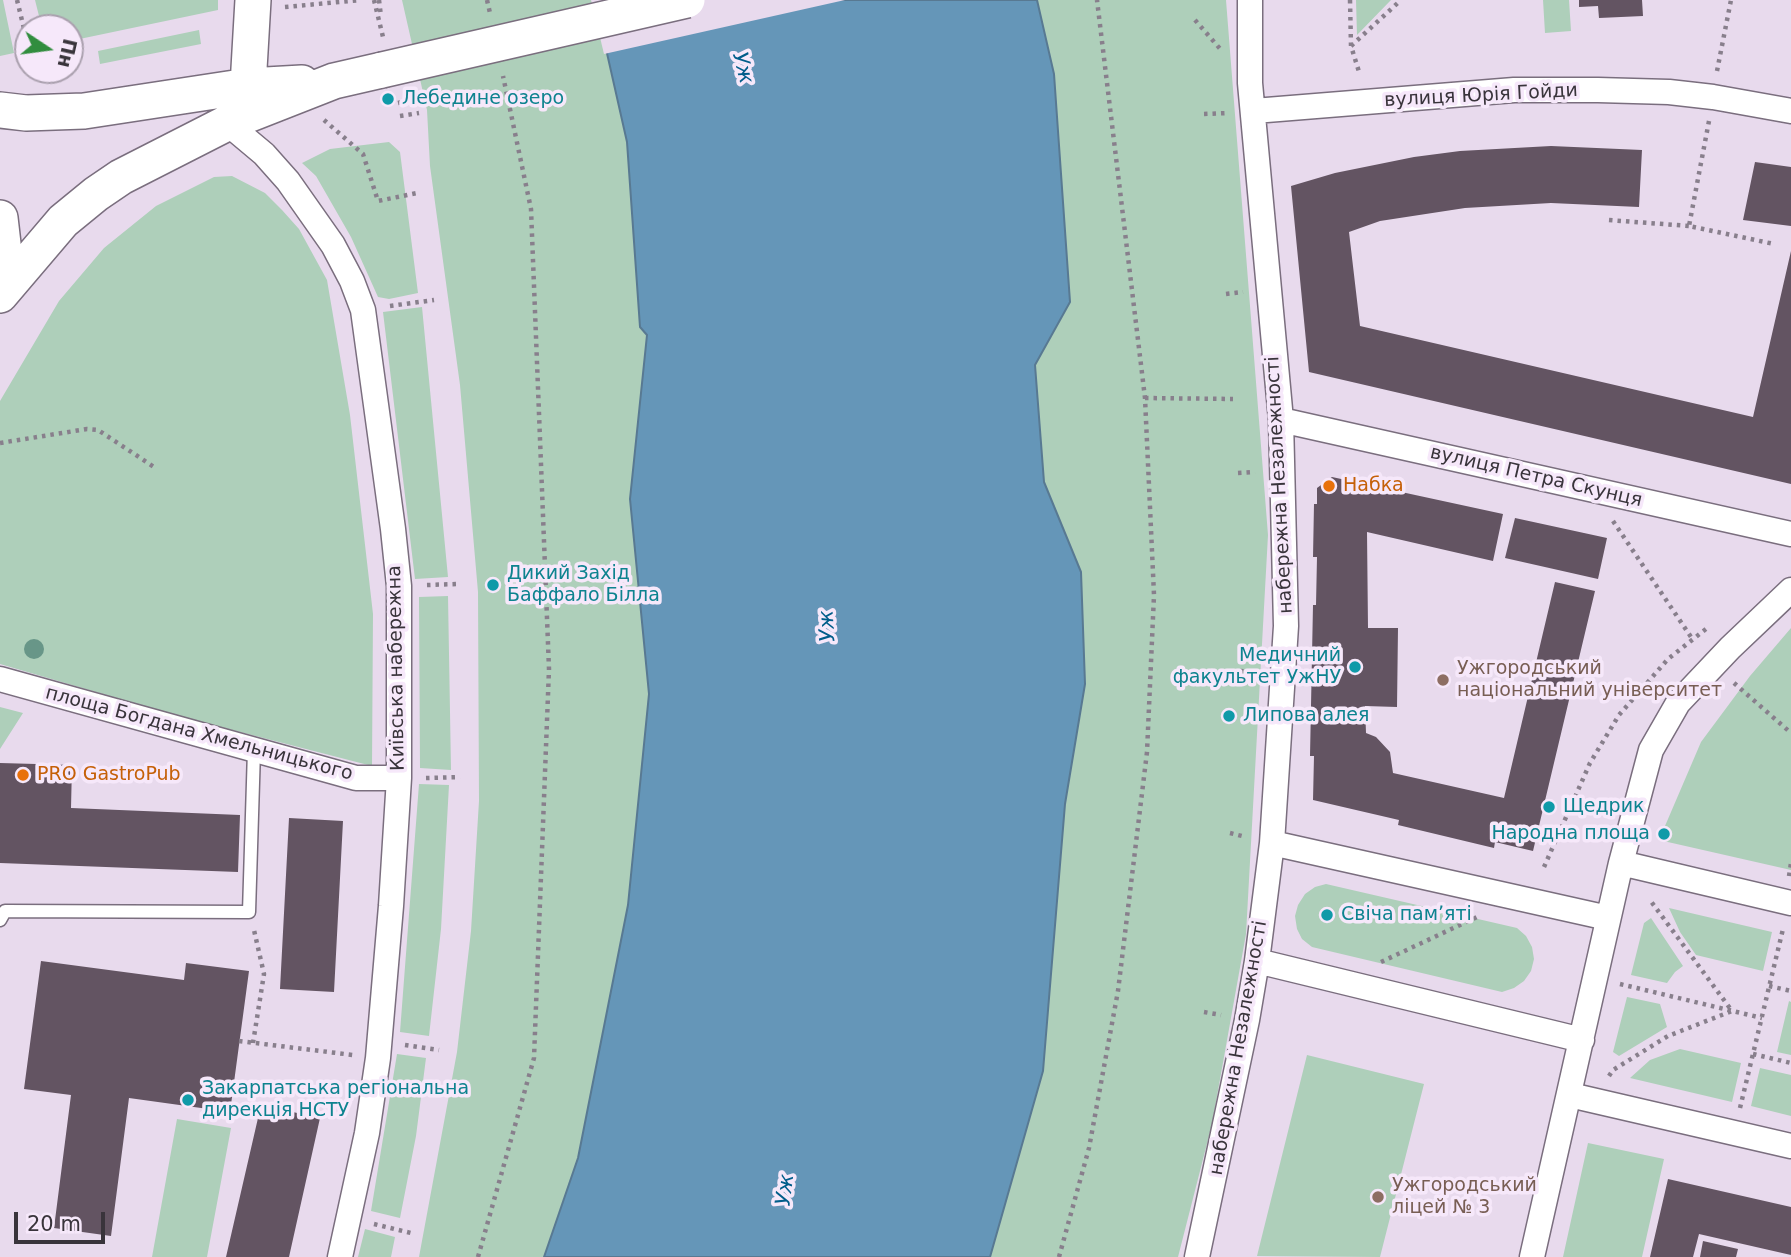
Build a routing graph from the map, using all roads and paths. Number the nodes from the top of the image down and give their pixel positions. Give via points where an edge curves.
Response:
1 (361, 0) edge
2 (376, 0) edge
3 (487, 0) edge
4 (687, 0) edge
5 (1097, 0) edge
6 (1250, 0) edge
7 (1350, 0) edge
8 (1401, 0) edge
9 (1731, 0) edge
10 (266, 4) edge
11 (492, 26) dead end
12 (1351, 46) junction
13 (383, 54) junction
14 (501, 65) dead end
15 (334, 81) junction
16 (248, 86) junction
17 (433, 95) dead end
18 (1713, 97) junction
19 (398, 103) dead end
20 (1365, 103) junction
21 (0, 110) edge
22 (1254, 111) junction
23 (1791, 111) edge
24 (419, 113) dead end
25 (318, 115) dead end
26 (400, 116) dead end
27 (228, 123) junction
28 (417, 193) dead end
29 (0, 218) edge
30 (1609, 220) dead end
31 (1689, 226) junction
32 (1774, 244) dead end
33 (0, 270) edge
34 (0, 295) edge
35 (434, 300) dead end
36 (394, 305) dead end
37 (1145, 398) junction
38 (1233, 399) dead end
39 (1281, 420) junction
40 (0, 443) edge
41 (154, 467) dead end
42 (1608, 513) dead end
43 (1791, 534) edge
44 (1791, 590) edge
45 (1693, 640) dead end
46 (1725, 676) dead end
47 (0, 679) edge
48 (1791, 733) edge
49 (254, 750) junction
50 (399, 778) junction
51 (1281, 845) junction
52 (1621, 863) junction
53 (1650, 900) dead end
54 (1790, 903) edge
55 (249, 912) junction
56 (1477, 916) dead end
57 (1608, 918) junction
58 (0, 920) edge
59 (1263, 963) junction
60 (1370, 968) dead end
61 (1596, 978) junction
62 (1769, 986) junction
63 (1791, 991) edge
64 (1732, 1011) junction
65 (1762, 1018) junction
66 (1582, 1040) junction
67 (239, 1041) dead end
68 (253, 1043) junction
69 (1753, 1054) junction
70 (378, 1058) junction
71 (1791, 1063) edge
72 (1605, 1084) dead end
73 (1570, 1095) junction
74 (1735, 1133) junction
75 (1791, 1146) edge
76 (350, 1217) junction
77 (411, 1233) dead end
78 (340, 1257) edge
79 (478, 1257) edge
80 (1059, 1257) edge
81 (1197, 1257) edge
82 (1532, 1257) edge

1 - 10 path
2 - 13 path
3 - 11 path
4 - 13 main road, bridge
5 - 37 path
6 - 22 street, набережна Незалежності
7 - 12 path
8 - 12 path
9 - 18 path
10 - 16 main road
12 - 20 path
13 - 15 main road
14 - 79 path via 531,209 549,669 534,1058
15 - 16 main road
15 - 27 main road
16 - 21 main road via 84,111
16 - 27 main road
17 - 19 path
18 - 20 street, вулиця Юрія Гойди via 1514,90
18 - 23 street, вулиця Юрія Гойди
18 - 31 path
20 - 22 street, вулиця Юрія Гойди
22 - 39 street, набережна Незалежності
24 - 26 path
25 - 28 path via 363,154 378,201
27 - 34 main road via 96,194 64,221
27 - 50 street, Київська набережна via 264,154 296,192 333,246 363,310 399,586
29 - 33 main road
30 - 31 path
31 - 32 path
35 - 36 path
37 - 38 path
37 - 80 path via 1154,595 1147,752 1118,991 1089,1148
39 - 43 street, вулиця Петра Скунця
39 - 51 street, набережна Незалежності via 1286,626
40 - 41 path via 98,430
42 - 45 path
44 - 52 street via 1678,703 1651,750
46 - 48 path
47 - 49 street, площа Богдана Хмельницького
49 - 50 street, площа Богдана Хмельницького via 356,778
49 - 55 lane
50 - 70 street, Київська набережна
51 - 57 street
51 - 59 street, набережна Незалежності
52 - 54 street
52 - 57 street
53 - 64 path
54 - 62 path
55 - 58 lane via 5,911
55 - 68 path via 264,974
56 - 60 path
57 - 61 street
59 - 66 street
59 - 81 street, набережна Незалежності
61 - 64 path
61 - 66 street
62 - 63 path
62 - 65 path
64 - 65 path
64 - 72 path via 1668,1036 1612,1070
65 - 69 path
66 - 73 street
67 - 68 path
68 - 70 path
69 - 71 path
69 - 74 path
70 - 76 street, Київська набережна
73 - 74 street
73 - 82 street
74 - 75 street
76 - 77 path
76 - 78 street, Київська набережна

